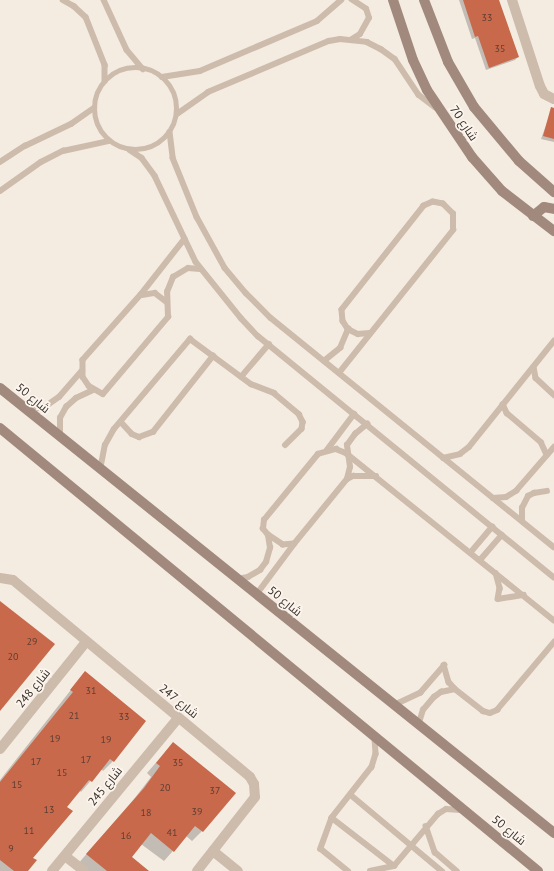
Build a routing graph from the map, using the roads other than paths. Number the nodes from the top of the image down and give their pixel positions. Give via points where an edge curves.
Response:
1 (63, 0) edge
2 (104, 0) edge
3 (341, 0) edge
4 (352, 0) edge
5 (393, 0) edge
6 (424, 0) edge
7 (512, 0) edge
8 (352, 39) junction
9 (143, 69) junction
10 (162, 77) junction
11 (105, 81) junction
12 (554, 99) edge
13 (94, 108) junction
14 (440, 110) junction
15 (177, 114) junction
16 (170, 132) junction
17 (109, 141) junction
18 (130, 150) junction
19 (0, 162) edge
20 (0, 191) edge
21 (554, 192) edge
22 (554, 209) edge
23 (532, 216) junction
24 (554, 231) edge
25 (185, 239) junction
26 (200, 269) junction
27 (142, 295) junction
28 (168, 304) junction
29 (348, 330) junction
30 (369, 333) junction
31 (554, 341) edge
32 (269, 344) junction
33 (213, 356) junction
34 (324, 361) junction
35 (534, 366) junction
36 (82, 371) junction
37 (339, 373) junction
38 (242, 377) junction
39 (0, 388) edge
40 (93, 390) junction
41 (554, 395) edge
42 (503, 404) junction
43 (28, 411) junction
44 (354, 414) junction
45 (120, 422) junction
46 (367, 424) junction
47 (0, 428) edge
48 (60, 437) junction
49 (286, 445) dead end
50 (554, 446) edge
51 (327, 450) junction
52 (346, 453) junction
53 (547, 455) junction
54 (443, 458) junction
55 (100, 470) junction
56 (376, 476) junction
57 (347, 479) junction
58 (547, 491) dead end
59 (493, 498) junction
60 (522, 521) junction
61 (492, 527) junction
62 (268, 535) junction
63 (502, 535) junction
64 (294, 544) junction
65 (554, 547) edge
66 (471, 552) junction
67 (480, 560) junction
68 (496, 572) junction
69 (554, 577) edge
70 (0, 578) edge
71 (235, 579) junction
72 (524, 594) junction
73 (256, 595) junction
74 (554, 620) edge
75 (86, 642) junction
76 (554, 642) edge
77 (455, 689) junction
78 (392, 705) junction
79 (178, 718) junction
80 (418, 726) junction
81 (375, 739) junction
82 (0, 749) edge
83 (351, 795) junction
84 (464, 811) junction
85 (332, 818) junction
86 (426, 826) junction
87 (554, 833) edge
88 (411, 844) junction
89 (213, 851) junction
90 (65, 856) junction
91 (394, 866) junction
92 (52, 871) edge
93 (84, 871) edge
94 (196, 871) edge
95 (238, 871) edge
96 (348, 871) edge
97 (370, 871) edge
98 (442, 871) edge
99 (457, 871) edge
100 (538, 871) edge

1 - 11 lane via 86,17 106,65
2 - 9 lane via 127,50
3 - 10 lane via 317,21 200,71
4 - 8 lane via 366,9 369,18 360,34
5 - 14 main road, شارع 70 via 412,60
6 - 21 main road, شارع 70 via 448,62 474,107 519,161
7 - 12 street via 540,86 544,94
8 - 14 lane via 367,42 395,59 419,95
8 - 15 lane via 329,40 208,92
9 - 10 lane
9 - 11 lane via 119,72
10 - 15 lane via 174,93
11 - 13 lane via 98,92
13 - 17 lane via 98,126
13 - 19 lane via 71,124 25,146
14 - 23 main road, شارع 70 via 472,157 502,191
15 - 16 lane
16 - 18 lane via 153,147
16 - 34 lane via 173,158 197,217 225,268 271,318
17 - 18 lane
17 - 20 lane via 63,151 41,162
18 - 25 lane via 142,158 155,176
22 - 23 main road via 544,207
23 - 24 main road, شارع 70
25 - 26 lane
25 - 27 lane
26 - 28 lane via 188,268 173,277 167,292
26 - 32 lane via 226,302
27 - 28 lane via 155,293 163,296
27 - 36 lane via 83,360
28 - 40 lane via 168,317 103,394
29 - 30 lane via 358,334
29 - 30 lane via 343,321 342,310 424,206 433,202 443,204 453,214 453,230
29 - 34 lane via 340,348
30 - 37 lane
31 - 35 lane
32 - 38 lane
32 - 44 lane
33 - 38 lane
33 - 45 lane via 188,340
33 - 45 lane via 153,432 139,438
34 - 37 lane
35 - 41 lane via 536,378
35 - 42 lane
36 - 40 lane via 85,382
36 - 43 lane via 59,397 46,406
37 - 54 lane
38 - 49 lane via 274,393 299,414 303,422 302,429
39 - 43 main road, شارع 50
40 - 48 lane via 76,398 66,407 60,418
42 - 53 lane via 507,413 541,442
42 - 54 lane via 465,451
43 - 48 main road, شارع 50
44 - 46 lane
44 - 51 lane
45 - 55 lane via 105,445
46 - 52 lane via 350,440
46 - 61 lane
47 - 81 main road, شارع 50
48 - 55 main road, شارع 50
50 - 53 lane
51 - 52 lane via 336,449
51 - 62 lane via 318,454 264,520 263,529
52 - 56 lane
52 - 57 lane via 350,462
53 - 59 lane via 516,490 506,497
54 - 59 lane
55 - 71 main road, شارع 50
56 - 57 lane via 353,476
56 - 66 lane
57 - 64 lane
58 - 60 lane via 528,496 522,508
59 - 60 lane
60 - 65 lane
61 - 63 lane
61 - 66 lane
62 - 64 lane via 283,545
62 - 71 lane via 270,548 266,562 260,570 248,577
63 - 67 lane
63 - 69 lane
64 - 73 lane
66 - 67 lane
67 - 68 lane
68 - 72 lane
68 - 72 lane via 500,588 498,599
70 - 75 street, شارع 247 via 13,580
71 - 73 main road, شارع 50
72 - 74 lane
73 - 78 main road, شارع 50
75 - 79 street, شارع 247
75 - 82 street, شارع 248
76 - 77 lane via 497,710 483,711
77 - 78 lane via 449,682 444,665 420,693
77 - 80 lane via 441,692 431,700 423,710
78 - 80 main road, شارع 50
79 - 89 street, شارع 247 via 250,776 254,784 255,797
79 - 90 street, شارع 245
80 - 87 main road, شارع 50
81 - 83 lane via 375,762
81 - 84 main road, شارع 50
83 - 85 lane
83 - 88 lane
84 - 86 lane via 446,809
84 - 100 main road, شارع 50
85 - 91 lane
85 - 96 lane via 321,846 322,851
86 - 88 lane
86 - 99 lane via 435,852
88 - 91 lane
88 - 98 lane
89 - 94 street, شارع 247
89 - 95 street
90 - 92 street, شارع 245
90 - 93 street
91 - 97 lane

